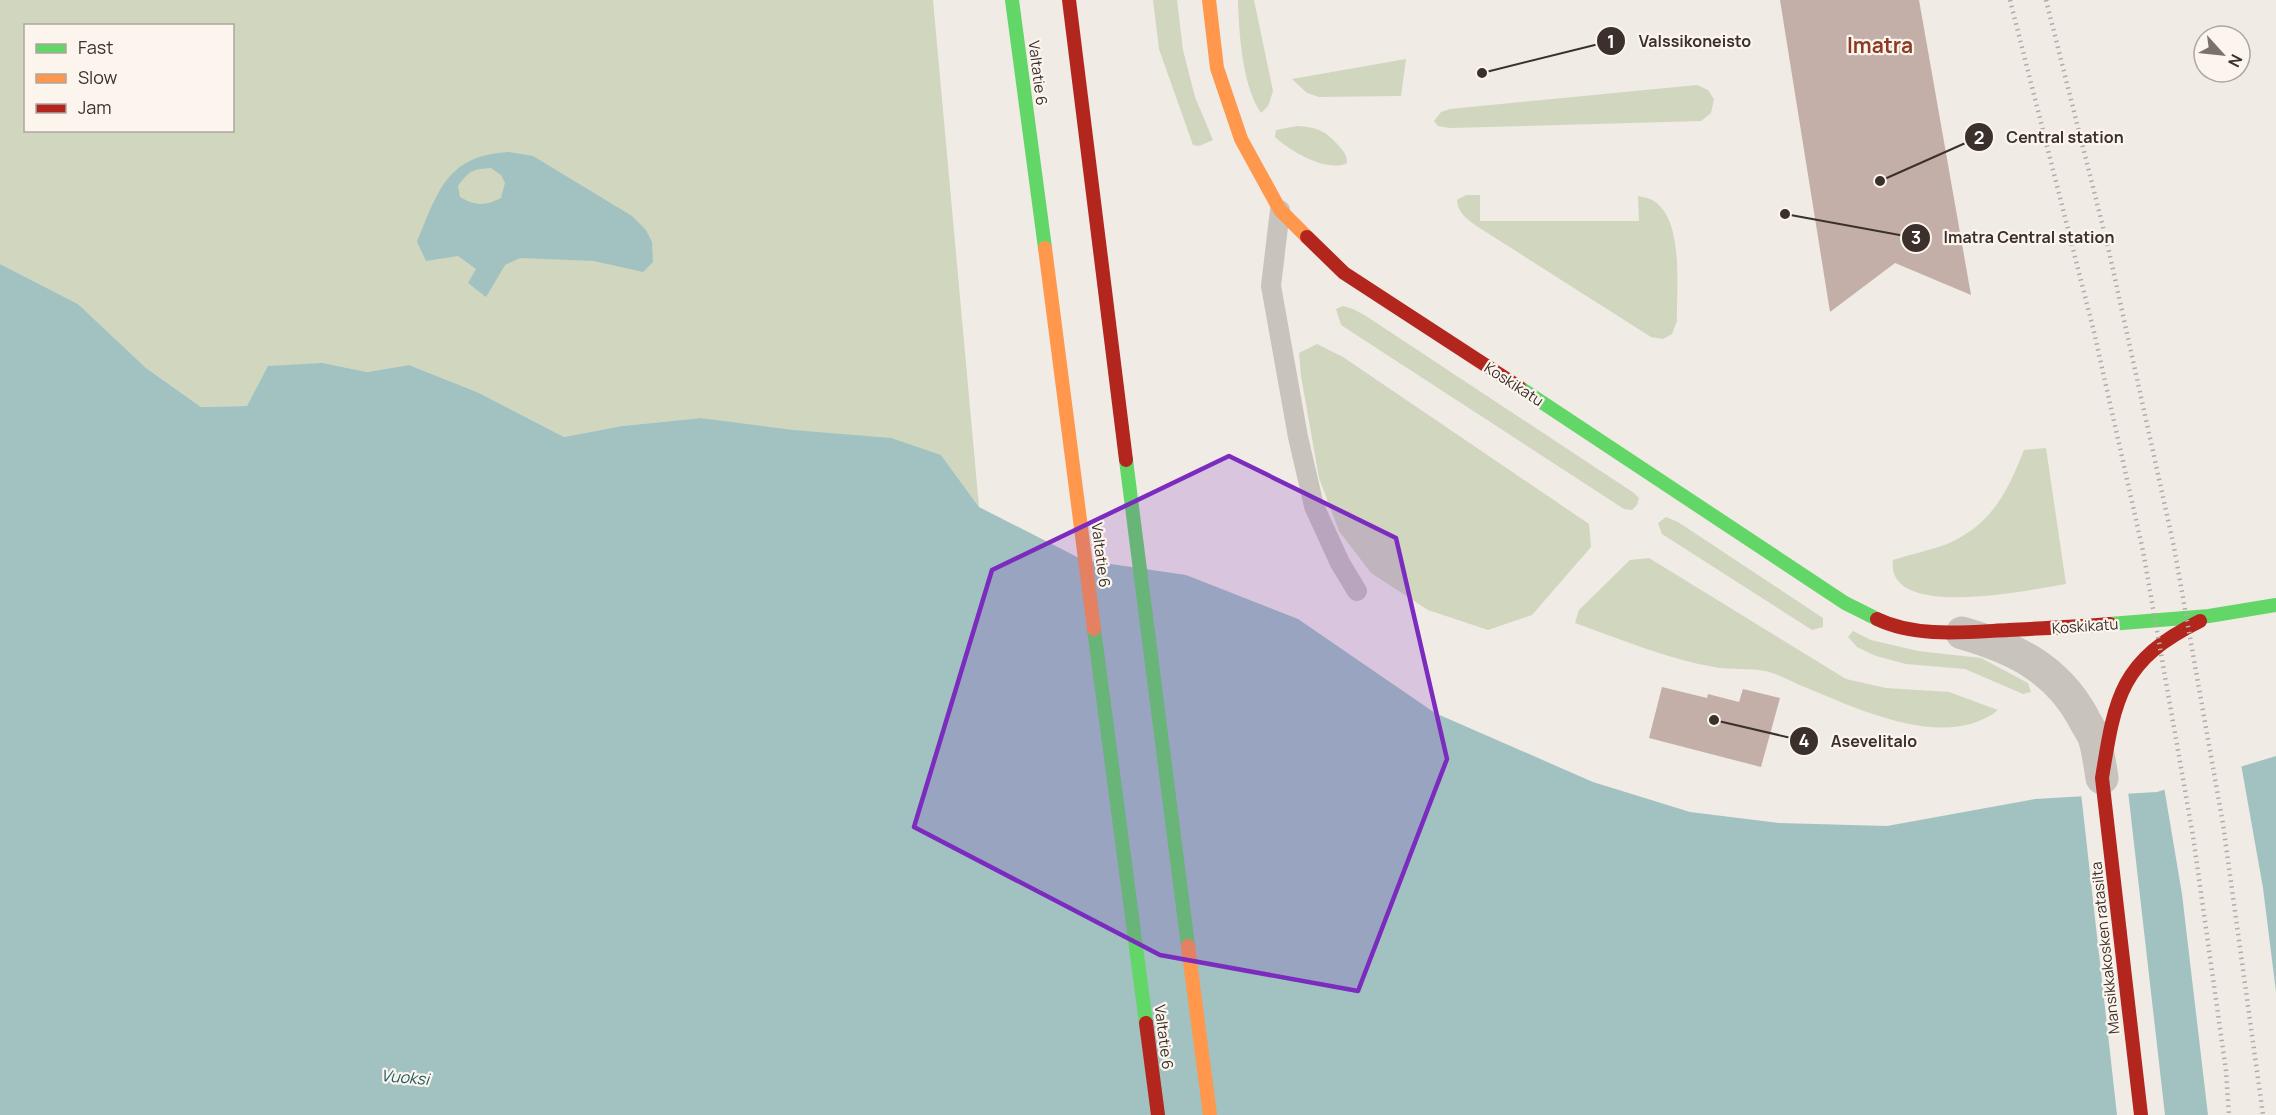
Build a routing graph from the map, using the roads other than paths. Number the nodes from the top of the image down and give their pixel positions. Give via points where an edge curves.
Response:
1 (1012, 0) edge
2 (1069, 0) edge
3 (1209, 0) edge
4 (1280, 210) junction
5 (1357, 591) dead end
6 (2276, 605) edge
7 (2209, 616) junction
8 (1960, 632) junction
9 (2102, 778) junction
10 (1158, 1115) edge
11 (1210, 1115) edge
12 (2140, 1115) edge

1 - 10 main road, Valtatie 6
2 - 11 main road
3 - 4 main road, Koskikatu via 1217,69 1241,139
4 - 5 lane via 1271,286 1298,437 1314,506
4 - 8 main road, Koskikatu via 1344,273 1845,603 1888,624
6 - 7 main road
7 - 8 main road, Koskikatu
7 - 9 main road, Mansikkakosken ratasilta via 2163,641 2133,668 2110,730
8 - 9 street, Koskikatu via 2014,651 2061,685 2094,737
9 - 12 main road, Mansikkakosken ratasilta

